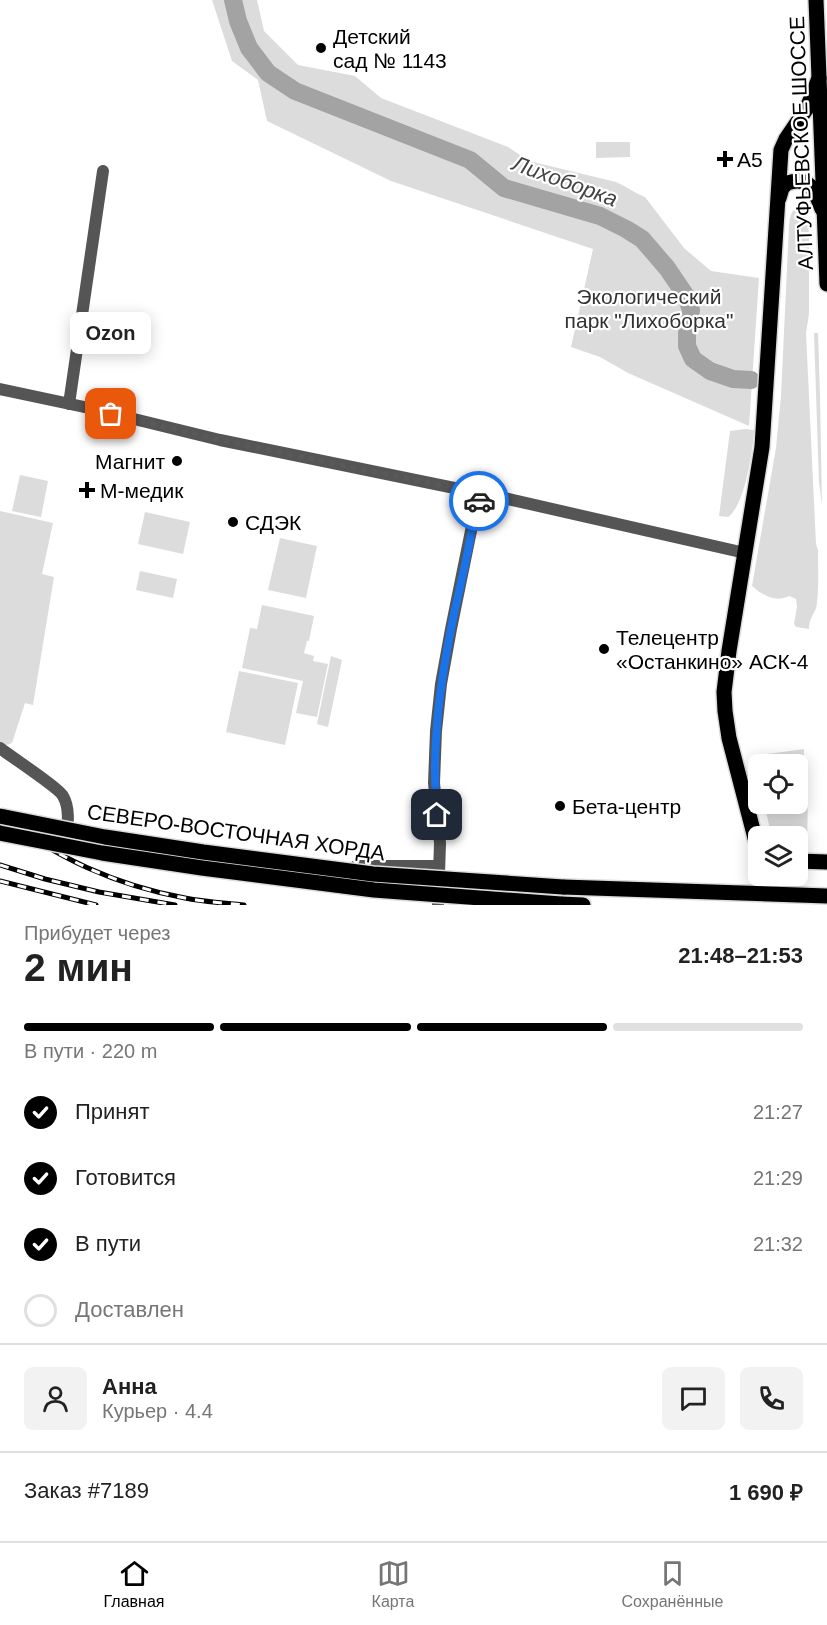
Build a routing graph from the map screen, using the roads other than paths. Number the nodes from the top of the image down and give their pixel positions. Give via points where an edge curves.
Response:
1 (816, 0) edge
2 (819, 78) junction
3 (103, 171) dead end
4 (778, 201) junction
5 (825, 219) junction
6 (827, 284) edge
7 (0, 389) edge
8 (69, 404) junction
9 (481, 495) junction
10 (745, 552) junction
11 (0, 748) edge
12 (0, 816) edge
13 (0, 824) edge
14 (752, 826) edge
15 (0, 833) edge
16 (66, 837) junction
17 (808, 861) edge
18 (827, 862) edge
19 (439, 866) junction
20 (827, 896) edge
21 (561, 904) edge
22 (438, 905) edge
23 (449, 905) edge
24 (583, 905) edge

1 - 2 main road, АЛТУФЬЕВСКОЕ ШОССЕ
2 - 4 main road via 807,108 781,150
2 - 5 main road, АЛТУФЬЕВСКОЕ ШОССЕ
3 - 8 street
4 - 5 main road via 787,183 802,180 814,192
4 - 10 main road via 762,447
5 - 6 main road, АЛТУФЬЕВСКОЕ ШОССЕ
7 - 8 street
8 - 9 street
9 - 10 street
9 - 19 street via 441,684 434,783
10 - 14 main road via 724,692 729,738
11 - 16 street via 63,794 68,810
12 - 20 main road, СЕВЕРО-ВОСТОЧНАЯ ХОРДА, bridge via 105,837 362,873 563,887
13 - 16 street
15 - 21 main road, СЕВЕРО-ВОСТОЧНАЯ ХОРДА, bridge via 102,854 305,882
16 - 19 street via 266,864
17 - 18 main road
19 - 22 street
19 - 23 street
21 - 24 main road, СЕВЕРО-ВОСТОЧНАЯ ХОРДА

